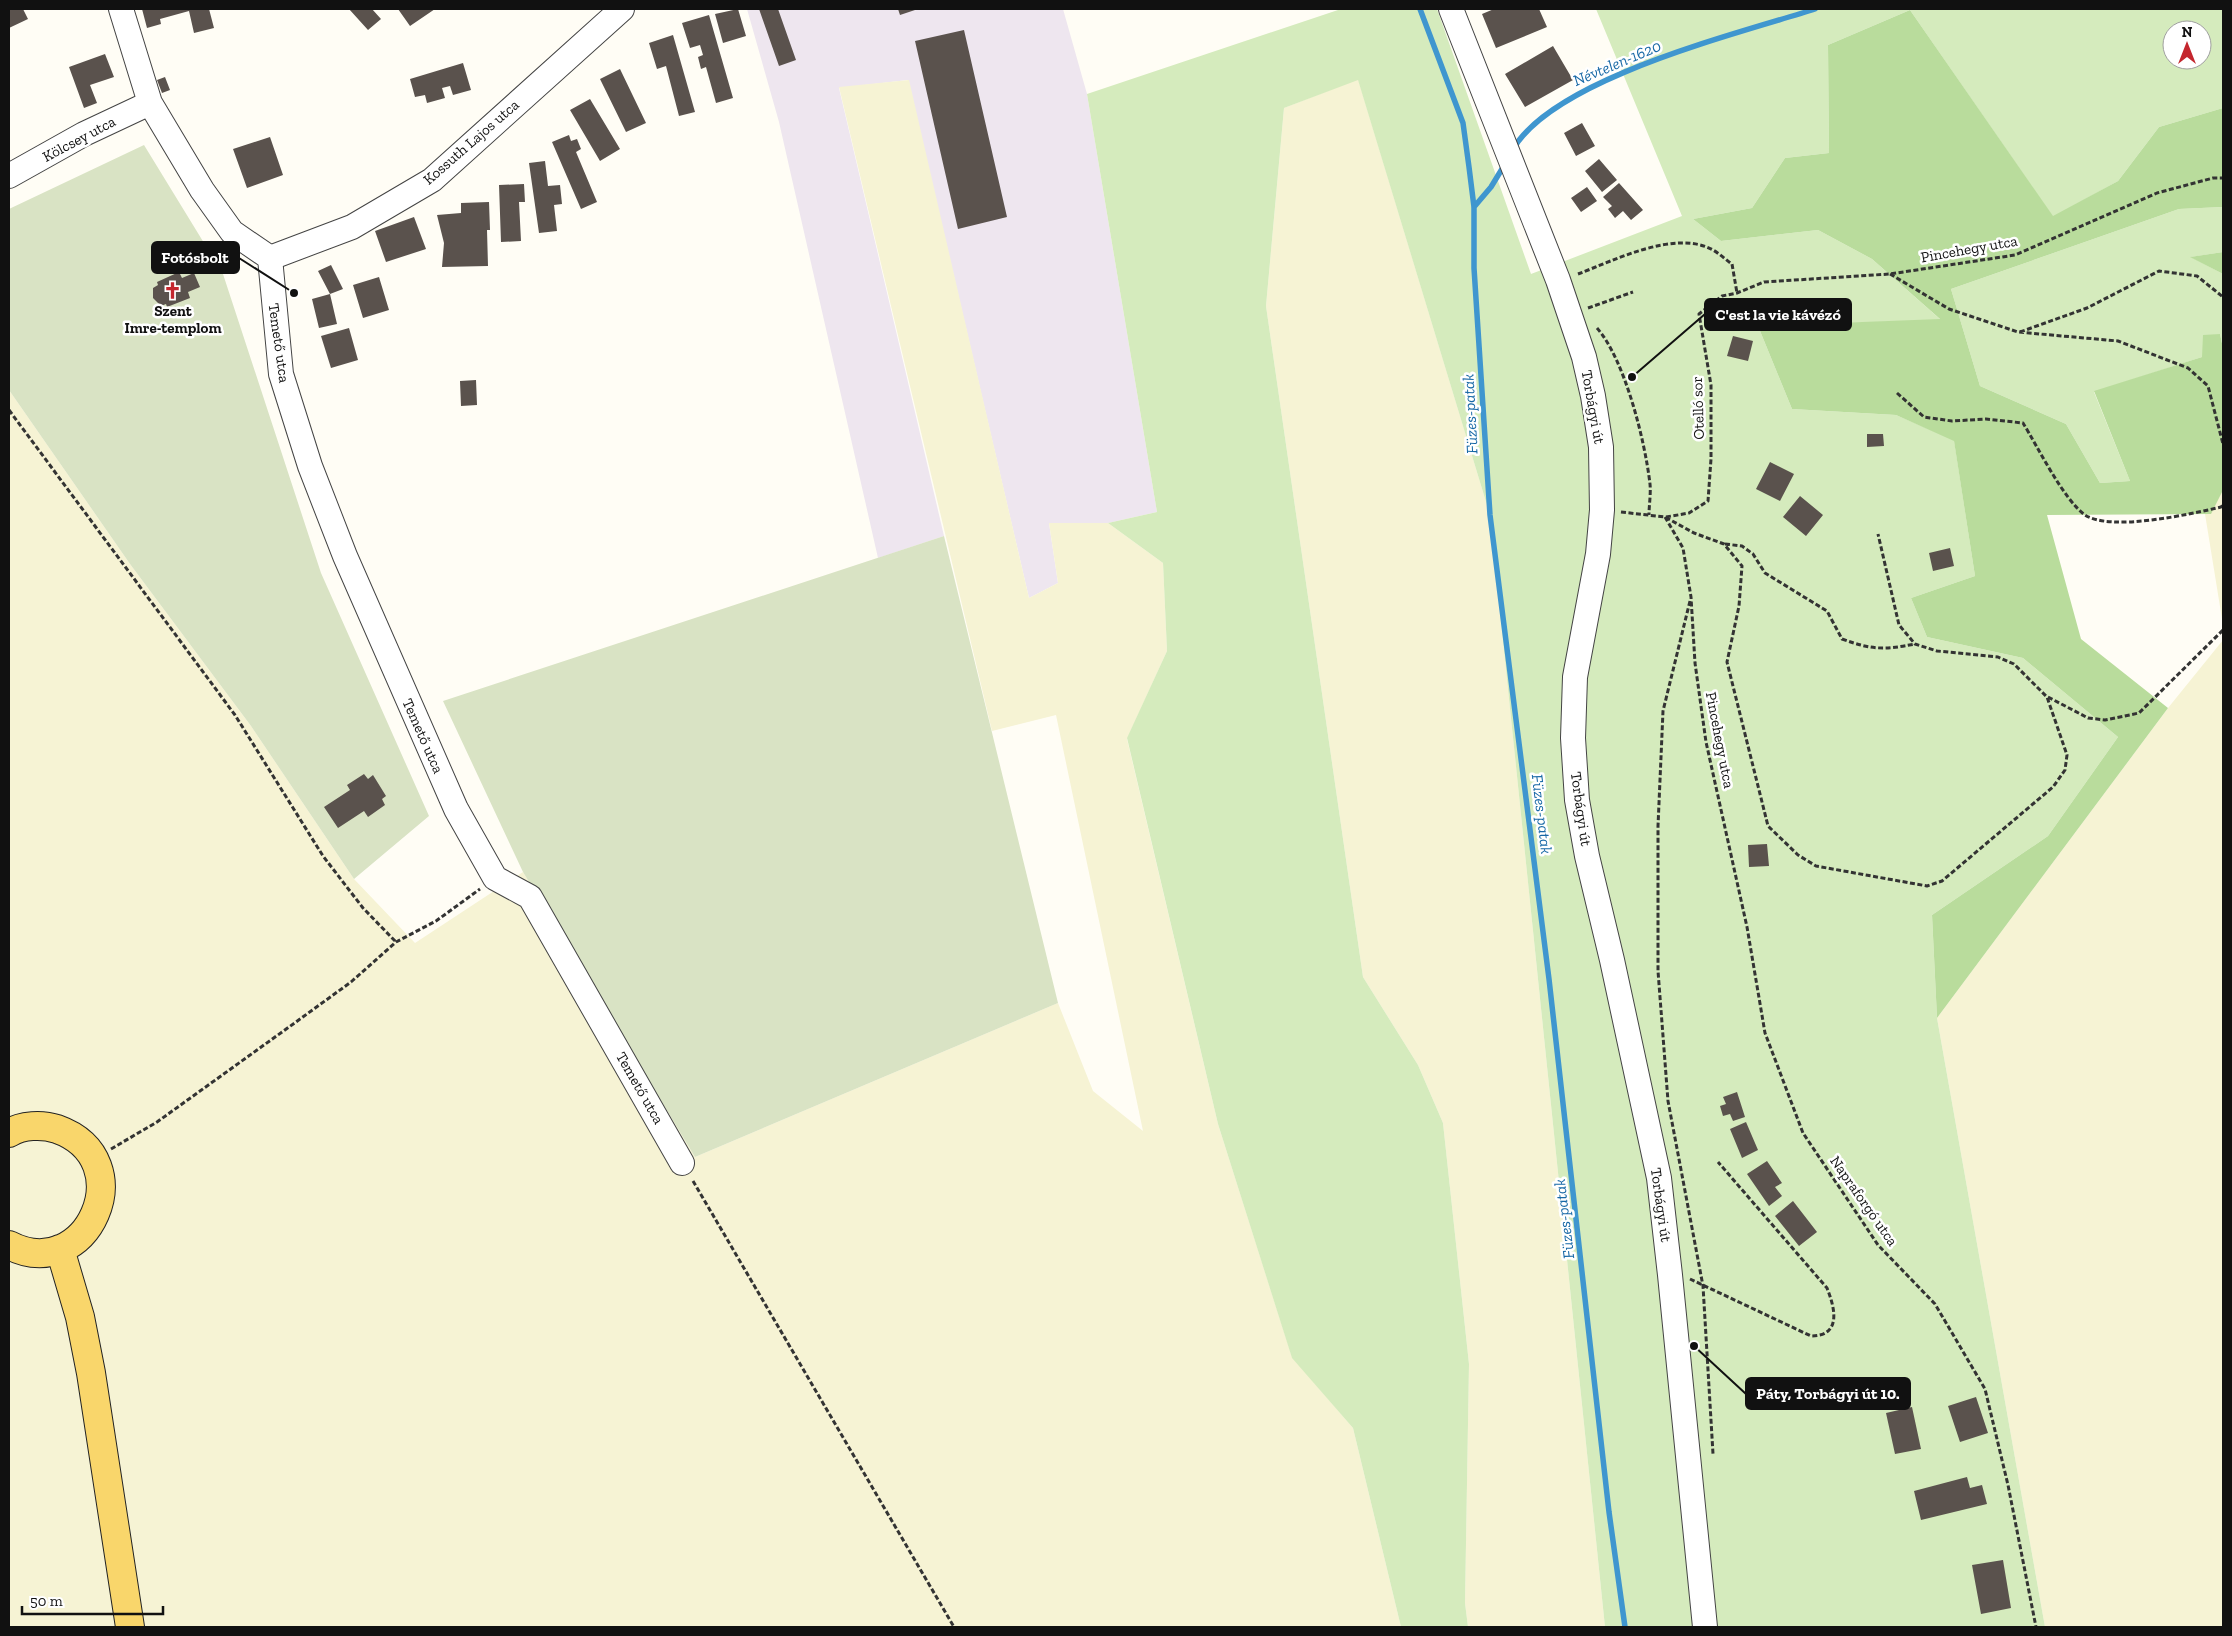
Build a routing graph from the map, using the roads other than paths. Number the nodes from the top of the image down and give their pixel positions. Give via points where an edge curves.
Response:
1 (122, 9) edge
2 (622, 9) edge
3 (1451, 9) edge
4 (150, 103) junction
5 (9, 176) edge
6 (270, 258) junction
7 (10, 1130) edge
8 (682, 1163) road end
9 (9, 1245) edge
10 (60, 1249) junction
11 (130, 1627) edge
12 (1705, 1627) edge

1 - 4 street
2 - 6 street, Kossuth Lajos utca via 432,180 352,227
3 - 12 street, Torbágyi út via 1558,280 1575,312 1593,396 1601,447 1602,510 1598,554 1575,677 1573,738 1577,800 1659,1178
4 - 5 street, Kölcsey utca via 84,134
4 - 6 street via 202,190 232,232
6 - 8 street, Temető utca via 281,374 310,466 344,556 409,706 456,809 495,878 530,897
7 - 10 main road via 52,1128 76,1139 94,1159 101,1184 98,1210 84,1233
9 - 10 main road via 23,1251
10 - 11 main road via 80,1317 91,1373

